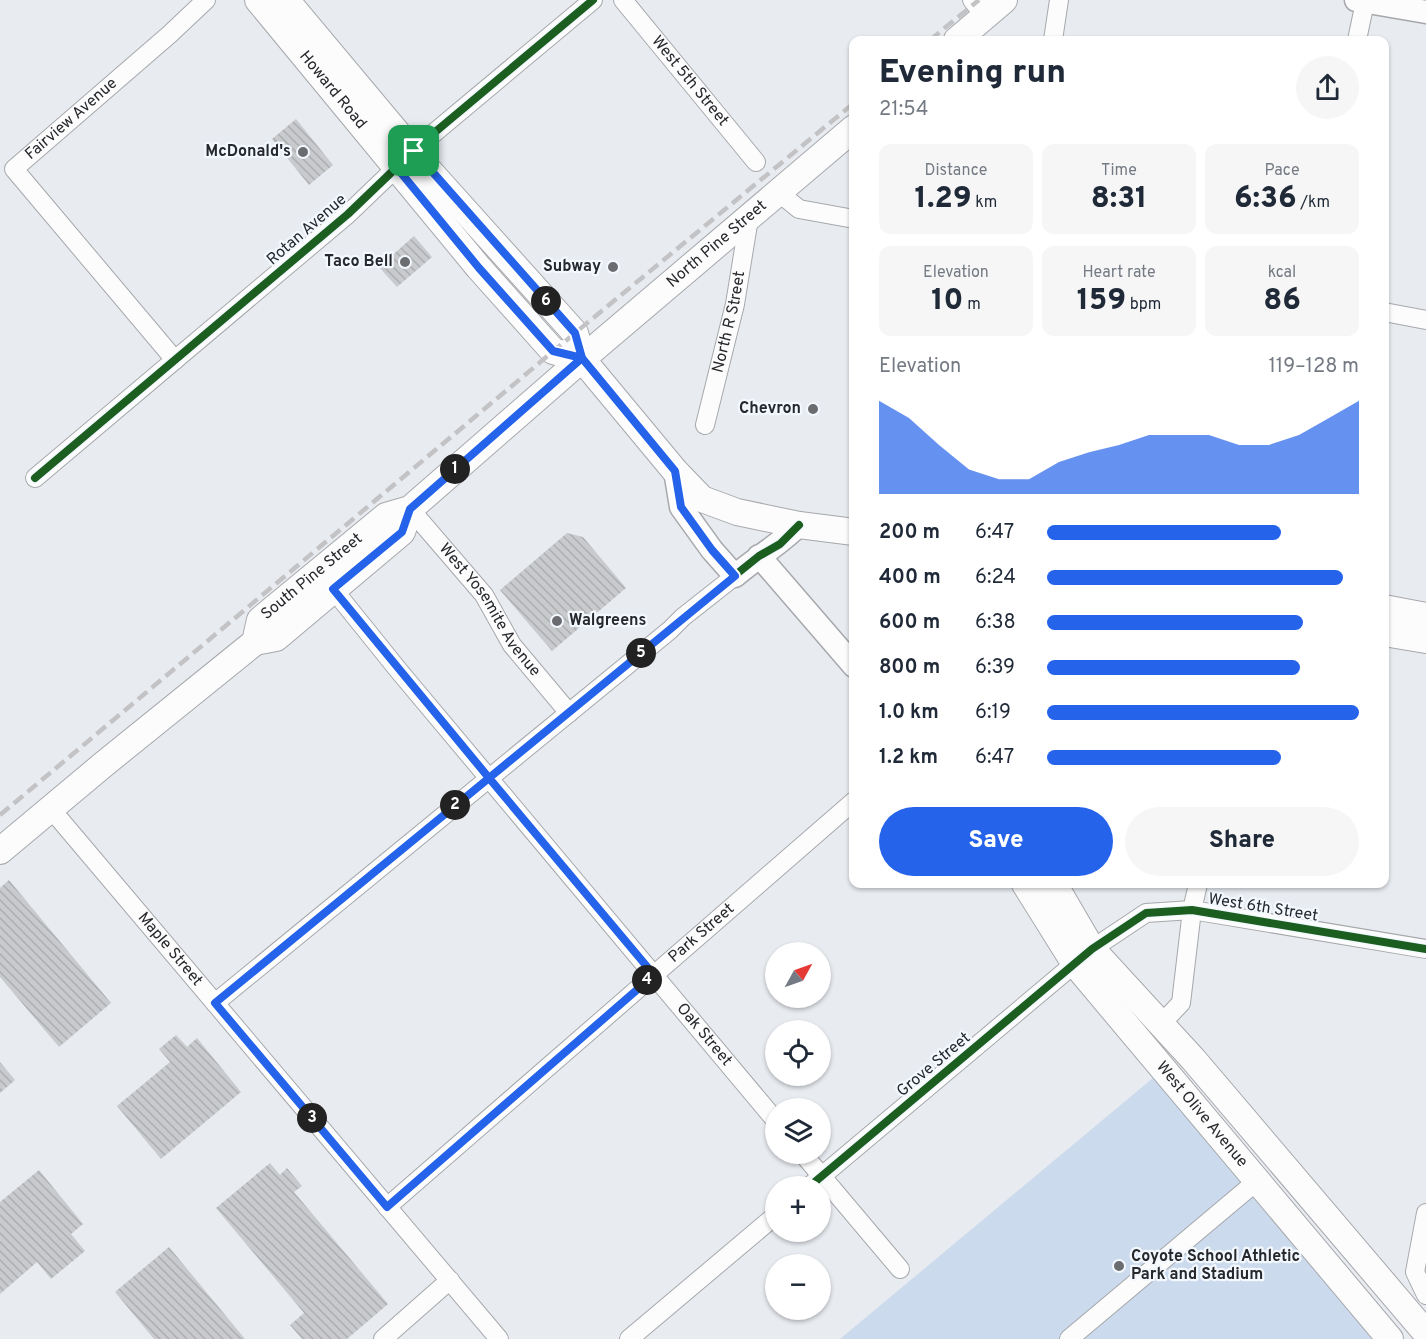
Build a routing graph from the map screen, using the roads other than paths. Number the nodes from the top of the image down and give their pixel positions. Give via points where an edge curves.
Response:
1 (206, 0) edge
2 (258, 0) edge
3 (286, 0) edge
4 (593, 0) edge
5 (623, 0) edge
6 (1059, 0) edge
7 (1360, 1) edge
8 (987, 5) edge
9 (1426, 12) edge
10 (960, 36) edge
11 (1054, 36) edge
12 (1357, 36) edge
13 (849, 132) edge
14 (405, 160) junction
15 (756, 162) dead end
16 (778, 192) junction
17 (748, 218) junction
18 (849, 218) edge
19 (1389, 313) edge
20 (1426, 320) edge
21 (582, 358) junction
22 (175, 360) junction
23 (705, 425) dead end
24 (675, 471) junction
25 (36, 478) dead end
26 (405, 511) junction
27 (799, 525) junction
28 (849, 531) edge
29 (759, 556) junction
30 (735, 576) junction
31 (329, 578) junction
32 (1389, 609) edge
33 (1426, 615) edge
34 (1389, 634) edge
35 (1426, 640) edge
36 (849, 660) edge
37 (569, 713) junction
38 (489, 778) junction
39 (849, 805) edge
40 (51, 809) junction
41 (0, 851) edge
42 (1028, 888) edge
43 (1056, 888) edge
44 (1197, 888) edge
45 (1192, 910) junction
46 (1426, 949) edge
47 (1083, 956) junction
48 (654, 975) junction
49 (215, 1003) junction
50 (1161, 1024) junction
51 (765, 1108) edge
52 (822, 1176) edge
53 (1257, 1181) junction
54 (831, 1197) edge
55 (387, 1207) junction
56 (1426, 1213) edge
57 (765, 1224) edge
58 (900, 1269) dead end
59 (450, 1280) junction
60 (1426, 1295) edge
61 (1426, 1333) edge
62 (382, 1339) edge
63 (499, 1339) edge
64 (629, 1339) edge
65 (1069, 1339) edge
66 (1390, 1339) edge

1 - 22 street, Fairview Avenue via 14,169
2 - 14 main road, Howard Road
3 - 14 main road, Howard Road
4 - 14 street, Rotan Avenue
5 - 15 street, West 5th Street
6 - 11 street
7 - 9 street
7 - 12 street
8 - 10 main road
13 - 16 main road, North Pine Street
14 - 21 main road, Howard Road via 575,333
14 - 22 street, Rotan Avenue via 348,214
16 - 17 main road, North Pine Street
16 - 18 street via 799,208
17 - 21 main road, North Pine Street
17 - 23 street, North R Street via 735,304
19 - 20 street
21 - 24 main road
21 - 26 main road
22 - 25 street, Rotan Avenue
24 - 27 main road via 702,499 737,512
24 - 30 street via 681,507
26 - 31 main road, South Pine Street via 402,532
26 - 37 street, West Yosemite Avenue via 484,596 512,645
27 - 28 main road
27 - 29 street via 780,544
29 - 30 street
29 - 36 street
30 - 37 street
31 - 38 street, Oak Street
31 - 40 main road, South Pine Street via 260,620 258,641
32 - 33 main road
34 - 35 main road
37 - 38 street
38 - 48 street, Oak Street
38 - 49 street
39 - 48 street, Park Street
40 - 41 main road, South Pine Street
40 - 49 street, Maple Street
42 - 47 main road, West Olive Avenue
43 - 47 main road, West Olive Avenue
44 - 45 street
45 - 46 street, West 6th Street
45 - 47 street, West 6th Street via 1146,913
45 - 50 street via 1181,1003
47 - 50 main road, West Olive Avenue
47 - 52 street, Grove Street
47 - 53 main road, West Olive Avenue
48 - 51 street, Oak Street
48 - 55 street, Park Street
49 - 55 street, Maple Street
50 - 61 main road, West Olive Avenue
53 - 65 street
53 - 66 main road, West Olive Avenue
54 - 58 street
55 - 59 street, Maple Street
56 - 60 street via 1415,1272
57 - 64 street
59 - 62 street
59 - 63 street, Maple Street

